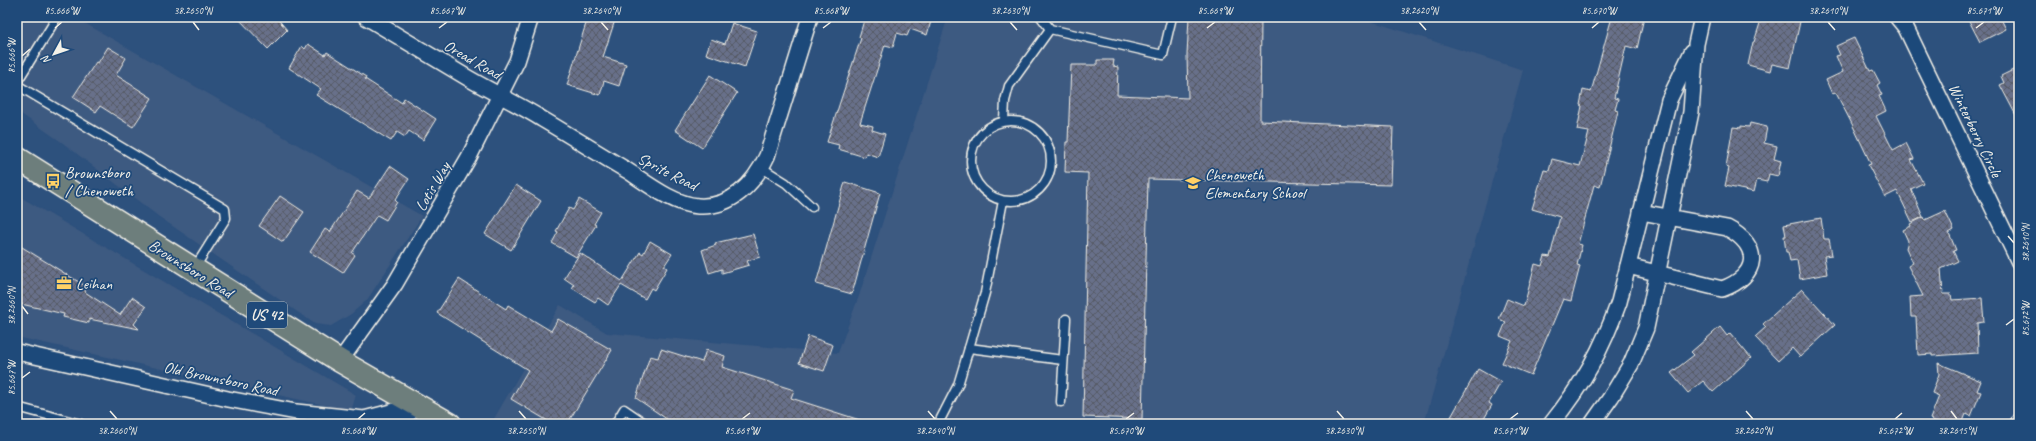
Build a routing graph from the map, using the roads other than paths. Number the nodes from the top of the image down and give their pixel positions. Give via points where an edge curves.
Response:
1 (366, 17) edge
2 (531, 17) edge
3 (810, 17) edge
4 (1041, 17) edge
5 (1172, 17) edge
6 (1702, 17) edge
7 (1897, 17) edge
8 (56, 19) dead end
9 (1050, 29) junction
10 (1696, 44) junction
11 (17, 82) edge
12 (17, 85) edge
13 (500, 96) junction
14 (1004, 120) junction
15 (17, 158) edge
16 (762, 168) junction
17 (1003, 201) junction
18 (812, 207) dead end
19 (1642, 212) junction
20 (1670, 217) junction
21 (2019, 262) edge
22 (1628, 266) junction
23 (194, 270) junction
24 (1658, 273) junction
25 (1066, 319) dead end
26 (969, 348) junction
27 (17, 352) edge
28 (1063, 360) junction
29 (340, 361) junction
30 (1061, 402) dead end
31 (418, 405) junction
32 (17, 407) edge
33 (81, 424) edge
34 (399, 424) edge
35 (450, 424) edge
36 (616, 424) edge
37 (646, 424) edge
38 (938, 424) edge
39 (1551, 424) edge
40 (1592, 424) edge

1 - 13 street, Oread Road
2 - 13 street, Lotis Way via 517,61
3 - 16 street, Sprite Road
4 - 9 lane
5 - 9 lane via 1163,55
6 - 10 street
7 - 21 street, Winterberry Circle via 1906,28
8 - 11 lane
9 - 14 lane via 1009,86
10 - 19 street via 1669,100
10 - 20 street via 1691,112
12 - 23 lane via 225,209 226,218
13 - 16 street, Sprite Road via 649,184 696,206 725,202 755,178
13 - 29 street, Lotis Way via 469,157 395,284
14 - 17 lane via 989,126 977,138 971,152 971,168 977,183 988,194
14 - 17 lane via 1020,121 1034,127 1045,138 1051,153 1051,169 1045,184 1034,195 1019,201
15 - 23 main road, Brownsboro Road / US 42
16 - 18 lane via 786,183
17 - 26 lane via 985,293
19 - 20 street
19 - 22 street
20 - 24 street
20 - 24 street via 1727,228 1739,234 1748,244 1752,260 1746,276 1722,289
22 - 24 street
22 - 39 street via 1605,341 1592,367
23 - 29 main road, Brownsboro Road / US 42
24 - 40 street via 1646,328 1631,364
25 - 28 lane
26 - 28 lane
26 - 38 lane via 958,385
27 - 31 street, Old Brownsboro Road via 296,412 364,419
28 - 30 lane
29 - 31 main road, Brownsboro Road / US 42
31 - 34 street
31 - 35 main road, Brownsboro Road / US 42
32 - 33 lane
36 - 37 lane via 624,409

